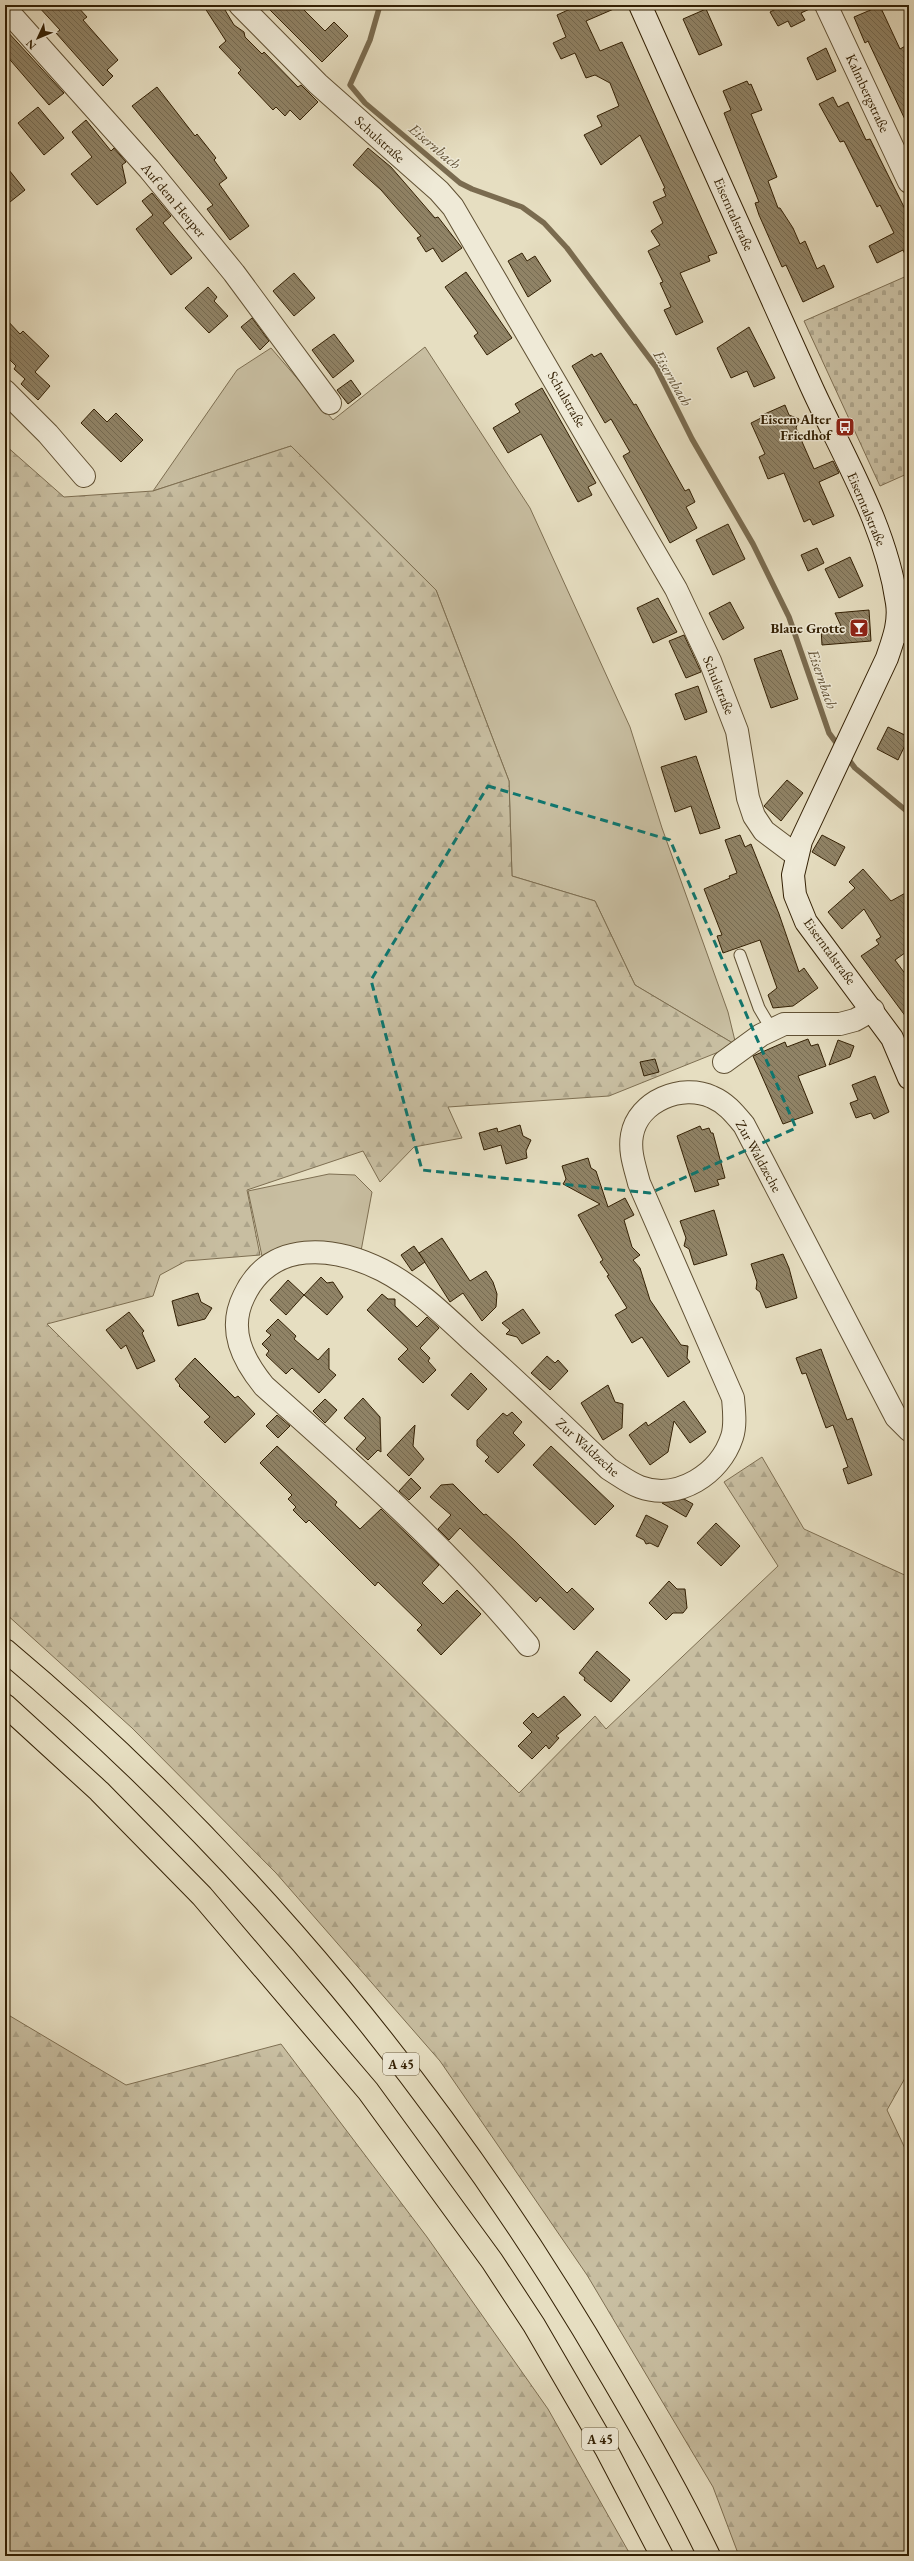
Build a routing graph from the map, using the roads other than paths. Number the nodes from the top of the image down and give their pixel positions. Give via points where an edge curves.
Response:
1 (240, 5) edge
2 (640, 5) edge
3 (826, 5) edge
4 (5, 8) edge
5 (909, 182) edge
6 (5, 391) edge
7 (330, 403) dead end
8 (84, 476) dead end
9 (903, 632) edge
10 (796, 855) junction
11 (740, 955) dead end
12 (873, 1010) junction
13 (772, 1030) junction
14 (724, 1062) dead end
15 (909, 1078) edge
16 (909, 1430) edge
17 (528, 1645) dead end
18 (5, 1650) edge
19 (5, 1705) edge
20 (662, 2556) edge
21 (709, 2556) edge

1 - 10 street, Schulstraße via 318,84 439,191 453,207 679,596 710,661 737,731 748,798 754,816 764,830
2 - 9 street, Eiserntalstraße via 815,394 875,520 885,548
3 - 5 street, Kalmbergstraße
4 - 7 street, Auf dem Heuper via 169,193 234,273
6 - 8 street via 48,434
9 - 10 street, Eiserntalstraße via 887,658 838,760
10 - 12 street, Eiserntalstraße via 793,875 795,895 806,922
11 - 13 lane via 759,1008
12 - 13 street via 855,1020 840,1024 784,1024
12 - 15 street, Eiserntalstraße via 892,1038
13 - 14 street
16 - 17 street, Zur Waldzeche via 896,1417 744,1124 729,1107 712,1096 682,1092 662,1098 637,1122 632,1134 632,1158 639,1183 733,1398 732,1437 723,1455 711,1470 693,1484 670,1491 655,1490 641,1487 609,1469 422,1295 383,1270 356,1259 330,1253 290,1254 277,1260 249,1284 236,1319 241,1352 251,1370 264,1386 366,1476 455,1561
18 - 21 highway, A 45 via 127,1761 232,1867 298,1940 402,2064 467,2152 568,2301 641,2428
19 - 20 highway, A 45 via 99,1791 202,1896 368,2090 492,2261 534,2325 606,2449

